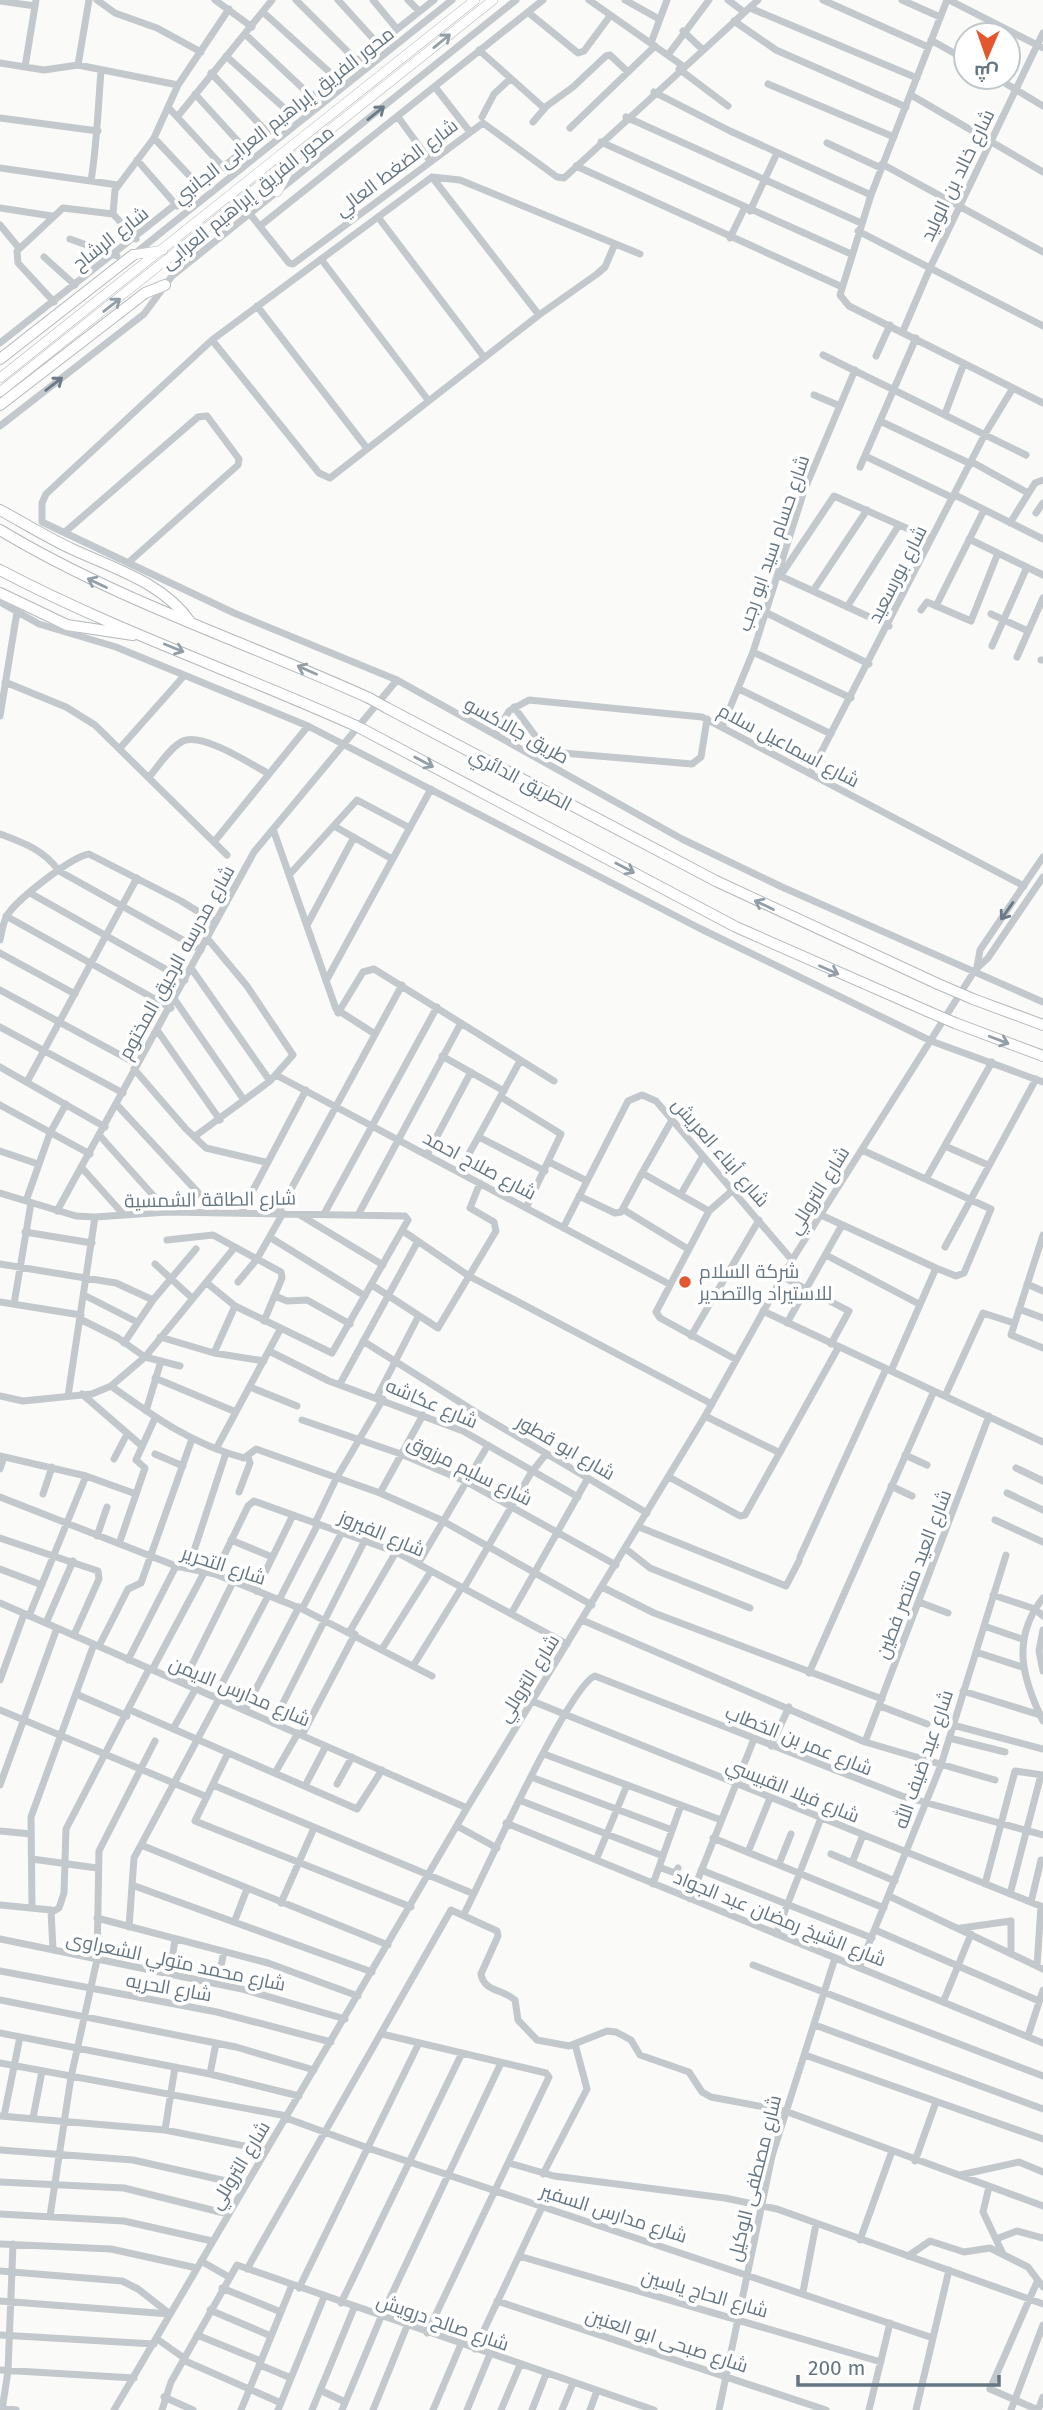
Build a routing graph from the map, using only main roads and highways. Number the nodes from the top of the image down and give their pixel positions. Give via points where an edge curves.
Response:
1 (475, 0) edge
2 (493, 0) edge
3 (295, 160) junction
4 (277, 192) road end
5 (165, 250) junction
6 (133, 255) joint
7 (165, 285) road end
8 (0, 359) edge
9 (0, 378) edge
10 (0, 393) edge
11 (0, 405) edge
12 (0, 510) edge
13 (0, 530) edge
14 (0, 570) edge
15 (0, 593) edge
16 (191, 623) junction
17 (141, 635) junction
18 (1043, 1025) edge
19 (1043, 1056) edge

1 - 5 main road, محور الفريق إبراهيم العرابى
3 -> 2 main road, محور الفريق إبراهيم العرابى
3 - 4 main road
10 -> 3 main road, محور الفريق إبراهيم العرابى
5 - 6 main road
5 - 9 main road, محور الفريق إبراهيم العرابى
6 - 8 highway
7 - 11 highway via 145,293
12 - 16 highway via 152,586 181,607
16 -> 13 highway, الطريق الدائري via 108,588
14 - 17 highway, الطريق الدائري
15 - 17 highway via 67,625
18 -> 16 highway, الطريق الدائري, bridge via 938,984 716,881 369,698
17 -> 19 highway, الطريق الدائري, bridge via 359,727 736,927 955,1023

